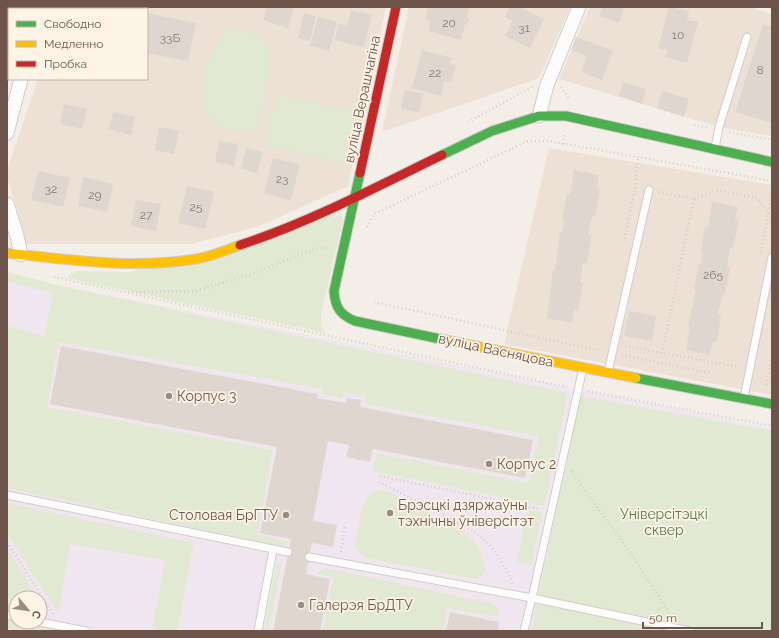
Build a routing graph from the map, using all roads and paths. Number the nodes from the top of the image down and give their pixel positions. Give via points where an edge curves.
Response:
1 (396, 7) edge
2 (579, 7) edge
3 (747, 37) dead end
4 (22, 80) edge
5 (539, 116) junction
6 (7, 133) edge
7 (715, 148) junction
8 (638, 157) junction
9 (772, 162) edge
10 (772, 181) edge
11 (635, 188) junction
12 (649, 190) junction
13 (772, 194) edge
14 (356, 197) junction
15 (694, 199) junction
16 (7, 204) edge
17 (770, 215) edge
18 (363, 233) dead end
19 (624, 242) dead end
20 (345, 243) junction
21 (7, 253) edge
22 (21, 256) junction
23 (772, 257) edge
24 (49, 276) dead end
25 (123, 292) junction
26 (374, 302) dead end
27 (615, 344) junction
28 (612, 353) junction
29 (662, 353) junction
30 (772, 358) edge
31 (583, 368) junction
32 (739, 368) dead end
33 (608, 372) junction
34 (713, 374) dead end
35 (748, 380) junction
36 (766, 385) junction
37 (772, 386) edge
38 (578, 389) junction
39 (744, 398) junction
40 (772, 404) edge
41 (772, 426) edge
42 (361, 447) dead end
43 (358, 460) dead end
44 (562, 462) junction
45 (380, 476) dead end
46 (379, 482) dead end
47 (7, 495) edge
48 (550, 512) junction
49 (345, 527) dead end
50 (7, 542) edge
51 (273, 550) junction
52 (288, 552) dead end
53 (309, 557) dead end
54 (339, 562) junction
55 (518, 596) junction
56 (532, 598) junction
57 (48, 624) edge
58 (60, 626) junction
59 (679, 630) edge
60 (86, 631) edge
61 (258, 631) edge
62 (524, 631) edge
63 (690, 631) edge

1 - 14 street, вуліца Верашчагіна
2 - 5 street via 547,84
3 - 7 lane
4 - 6 street
5 - 7 street via 566,116
5 - 14 street via 492,131
7 - 9 street
8 - 10 path
8 - 11 path
8 - 18 path via 549,141 528,141 374,214
11 - 12 path
11 - 19 path
12 - 15 path
12 - 27 lane
13 - 17 path
14 - 20 street, вуліца Васняцова
14 - 22 street via 271,236 198,259 139,265
15 - 17 path via 718,190 757,198
15 - 29 path
16 - 22 street
20 - 25 path via 322,250 314,249 252,274 195,291
20 - 31 street, вуліца Васняцова via 334,299 336,308 346,318
21 - 22 street
23 - 35 lane
24 - 25 path
25 - 38 path
26 - 28 path
27 - 28 lane
27 - 29 path
28 - 33 lane
28 - 34 path
29 - 32 path
30 - 36 path
31 - 33 street, вуліца Васняцова
31 - 38 lane
33 - 39 street, вуліца Васняцова
35 - 36 path
35 - 39 lane
36 - 37 path
38 - 41 path
38 - 44 lane
39 - 40 street, вуліца Васняцова
42 - 43 path
44 - 48 lane
44 - 59 path via 632,555
45 - 48 path
46 - 55 path via 465,526 481,537 495,550
47 - 51 lane
48 - 56 lane
49 - 54 path
50 - 58 path
51 - 52 lane
51 - 61 lane
53 - 54 lane
54 - 55 lane
55 - 56 lane
56 - 59 lane
56 - 62 lane
57 - 58 lane
58 - 60 lane
59 - 63 lane

